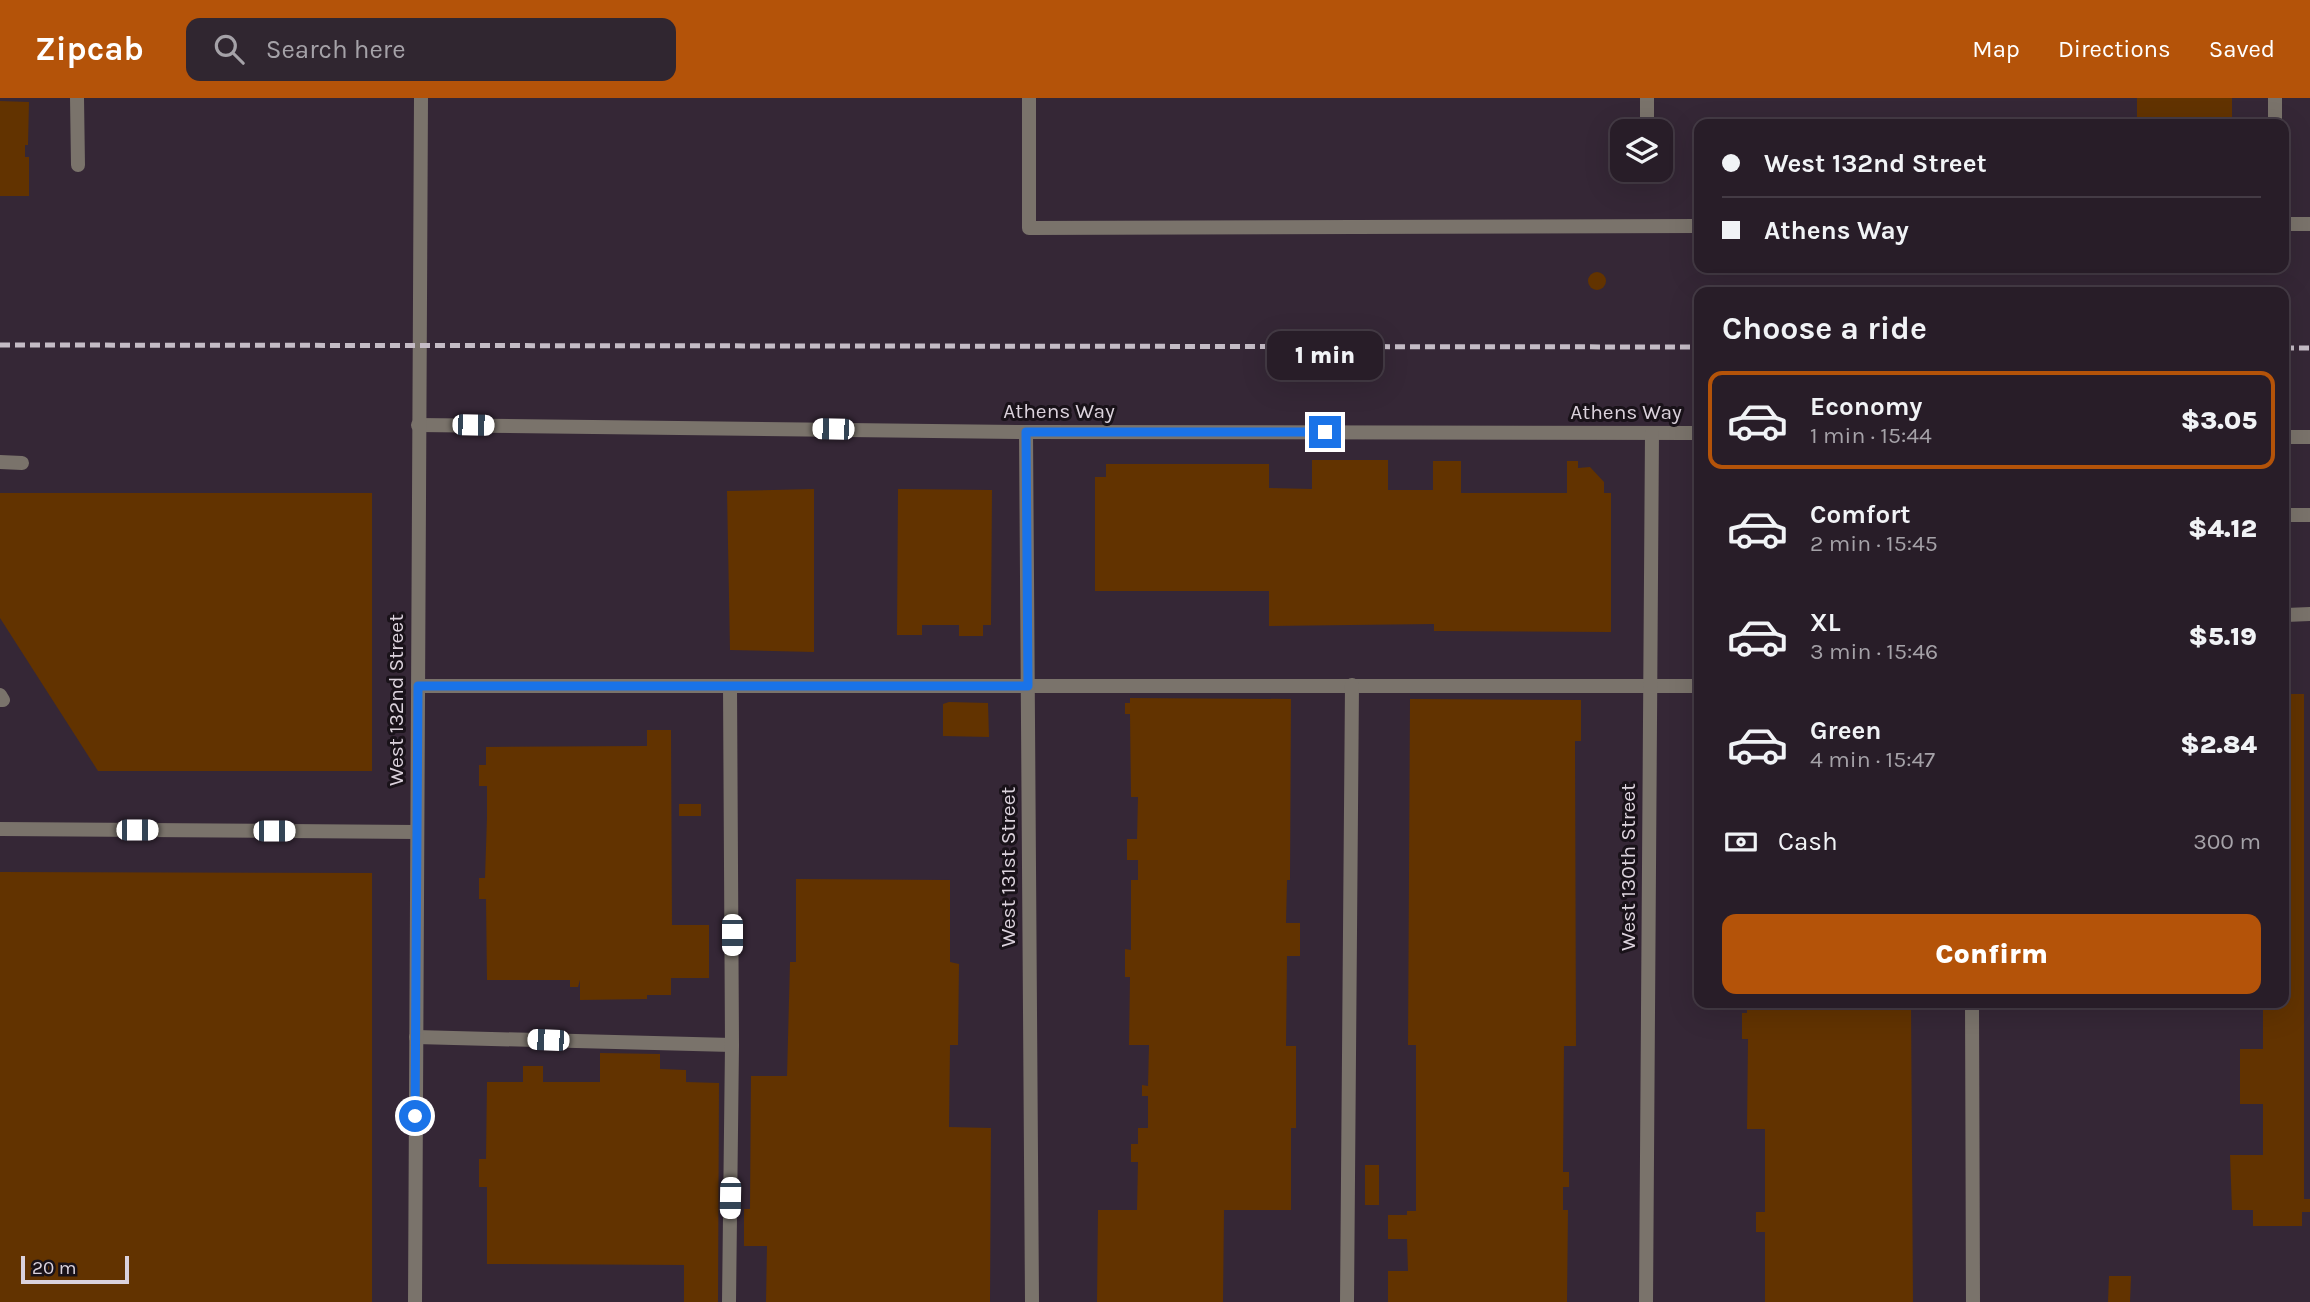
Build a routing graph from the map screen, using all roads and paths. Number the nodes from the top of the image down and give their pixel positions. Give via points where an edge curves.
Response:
1 (77, 98) edge
2 (421, 98) edge
3 (1029, 98) edge
4 (1647, 98) edge
5 (2275, 98) edge
6 (1647, 119) edge
7 (2275, 119) edge
8 (78, 165) dead end
9 (2289, 224) edge
10 (2310, 225) edge
11 (1694, 226) edge
12 (418, 425) junction
13 (1026, 432) junction
14 (1652, 433) junction
15 (1694, 433) edge
16 (2289, 437) edge
17 (2310, 437) edge
18 (0, 463) edge
19 (22, 463) dead end
20 (2289, 515) edge
21 (2310, 515) edge
22 (2310, 614) edge
23 (2289, 615) edge
24 (1352, 685) junction
25 (1650, 685) junction
26 (418, 686) junction
27 (730, 686) junction
28 (1028, 686) junction
29 (1694, 686) edge
30 (0, 829) edge
31 (417, 832) junction
32 (1972, 1008) edge
33 (416, 1037) junction
34 (732, 1045) junction
35 (415, 1302) edge
36 (729, 1302) edge
37 (1032, 1302) edge
38 (1347, 1302) edge
39 (1646, 1302) edge
40 (1973, 1302) edge

1 - 8 street
2 - 12 street, West 132nd Street
3 - 11 street via 1029,228
4 - 6 street
5 - 7 street
9 - 10 street
12 - 13 street, Athens Way
12 - 26 street, West 132nd Street
13 - 14 street, Athens Way
13 - 28 street, West 131st Street
14 - 15 street, Athens Way
14 - 25 street, West 130th Street
16 - 17 street
18 - 19 street
20 - 21 street
22 - 23 street
24 - 25 street
24 - 28 street
24 - 38 street
25 - 29 street
25 - 39 street, West 130th Street
26 - 27 street
26 - 31 street, West 132nd Street
27 - 28 street
27 - 34 street
28 - 37 street, West 131st Street
30 - 31 street
31 - 33 street, West 132nd Street
32 - 40 street
33 - 34 street
33 - 35 street, West 132nd Street
34 - 36 street

